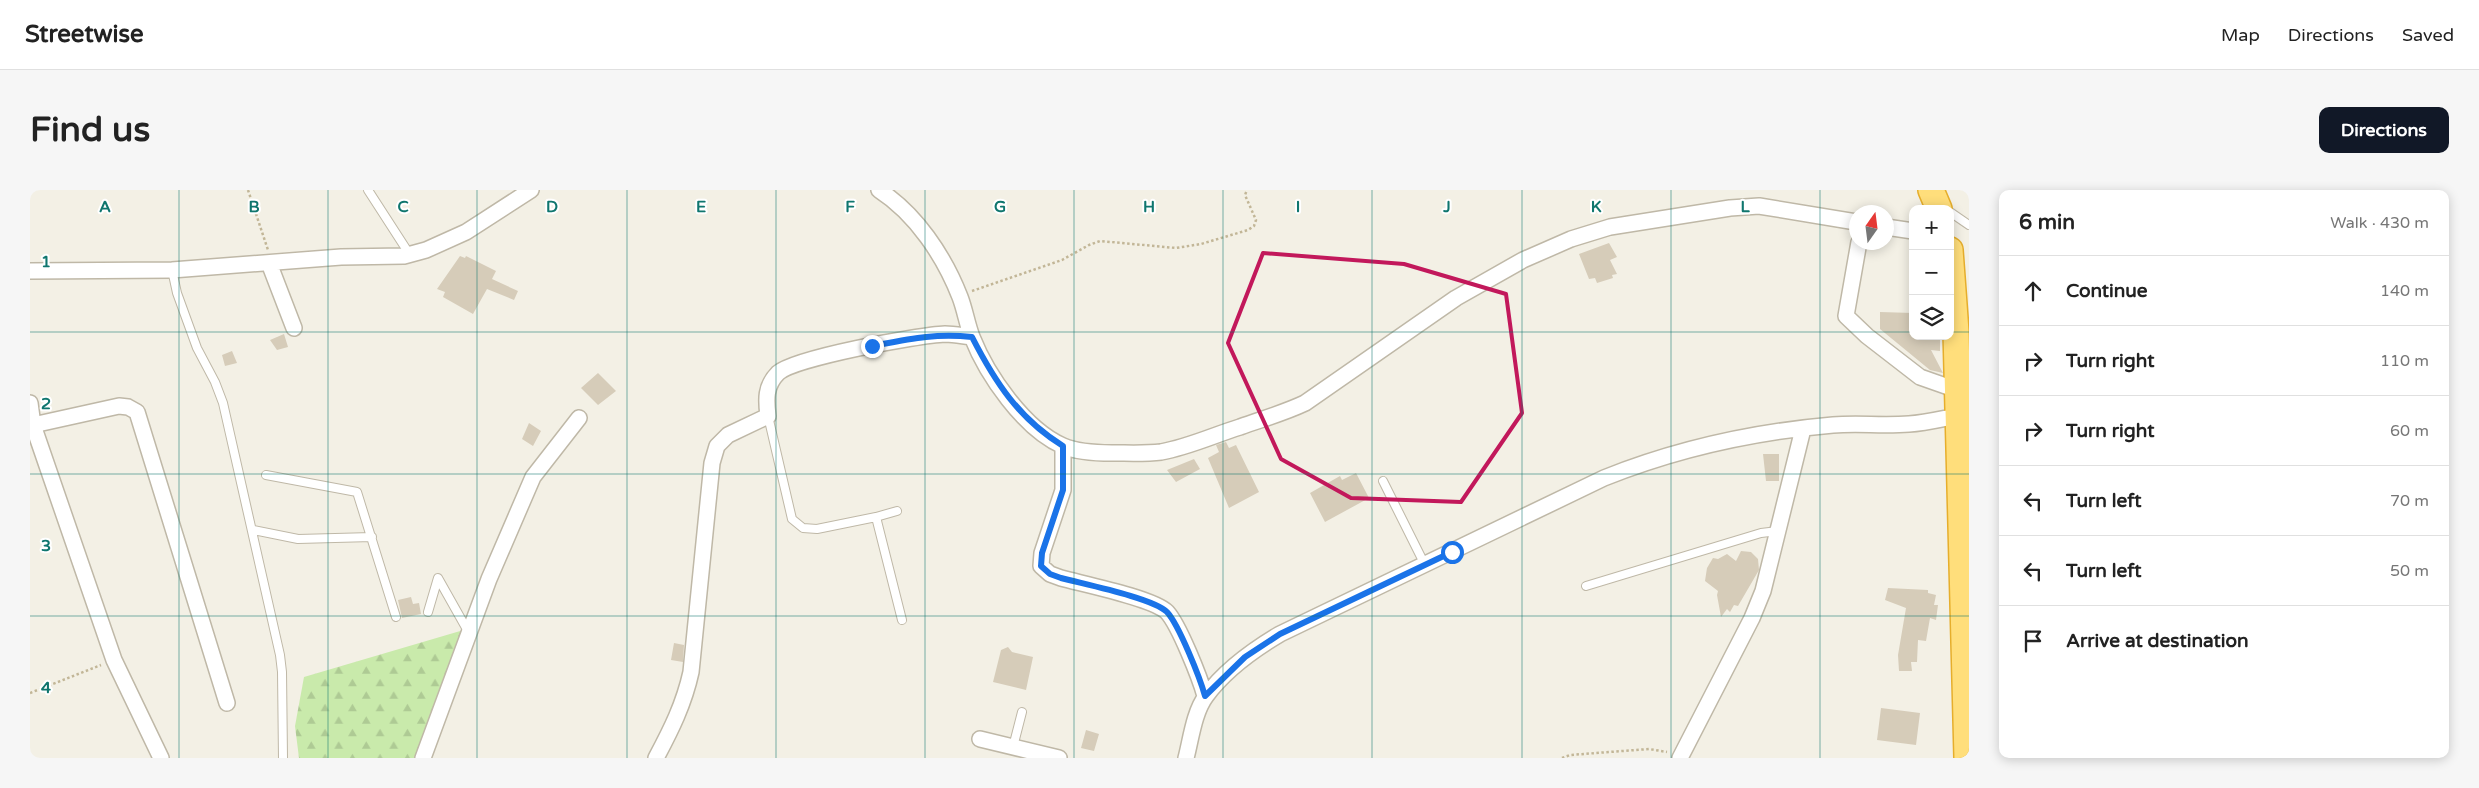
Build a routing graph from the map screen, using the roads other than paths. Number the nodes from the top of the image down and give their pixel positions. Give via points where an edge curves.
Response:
1 (368, 190) edge
2 (531, 190) edge
3 (879, 190) edge
4 (1954, 215) edge
5 (1849, 221) edge
6 (1969, 225) edge
7 (1894, 228) edge
8 (1909, 230) edge
9 (1858, 250) edge
10 (410, 254) junction
11 (269, 263) junction
12 (172, 270) junction
13 (30, 271) edge
14 (1954, 295) edge
15 (294, 328) dead end
16 (972, 337) junction
17 (1957, 390) junction
18 (30, 402) edge
19 (768, 416) junction
20 (1957, 416) junction
21 (579, 418) dead end
22 (33, 425) junction
23 (1803, 429) junction
24 (1063, 446) junction
25 (266, 475) dead end
26 (1383, 481) dead end
27 (897, 512) dead end
28 (876, 517) junction
29 (253, 530) junction
30 (1778, 530) junction
31 (372, 537) junction
32 (1425, 566) junction
33 (1586, 586) dead end
34 (428, 612) dead end
35 (396, 617) dead end
36 (902, 620) dead end
37 (470, 635) junction
38 (1205, 696) junction
39 (227, 703) dead end
40 (1022, 712) dead end
41 (980, 740) dead end
42 (1013, 748) junction
43 (1676, 756) edge
44 (161, 758) edge
45 (283, 758) edge
46 (423, 758) edge
47 (656, 758) edge
48 (1059, 758) edge
49 (1186, 758) edge
50 (1967, 758) edge

1 - 10 lane
2 - 10 street via 466,232
3 - 16 street via 900,204 938,255 959,296
4 - 6 lane
5 - 24 street via 1759,206 1610,227 1571,239 1493,276 1426,318 1346,376 1281,414 1160,452 1104,453
7 - 8 street
9 - 17 street via 1846,316 1920,377
10 - 11 street
11 - 12 street
11 - 15 street
12 - 13 street
12 - 29 lane via 197,348 223,403
14 - 17 highway
16 - 19 street via 925,336 855,349 784,368 770,383 766,395
16 - 24 street via 996,382 1016,408 1033,425
17 - 20 highway
18 - 22 street
19 - 28 lane via 792,519 803,528 817,529
19 - 47 street via 728,436 717,446 712,463 691,672 686,696
20 - 23 street via 1909,424 1834,425
20 - 50 highway
21 - 37 street via 533,477 489,579
22 - 39 street via 119,406 137,412
22 - 44 street via 114,660
23 - 30 street
23 - 32 street via 1760,432 1640,463
24 - 38 street via 1062,494 1042,553 1041,566 1061,578 1162,608 1173,621
25 - 31 lane via 357,492
26 - 32 lane
27 - 28 lane
28 - 36 lane
29 - 31 lane via 298,538
29 - 45 lane via 280,655
30 - 33 lane
30 - 43 street via 1763,591 1752,618
31 - 35 lane
32 - 38 street via 1267,642 1245,657
34 - 37 lane via 438,578
37 - 46 street
38 - 49 street
40 - 42 lane
41 - 42 street
42 - 48 street

